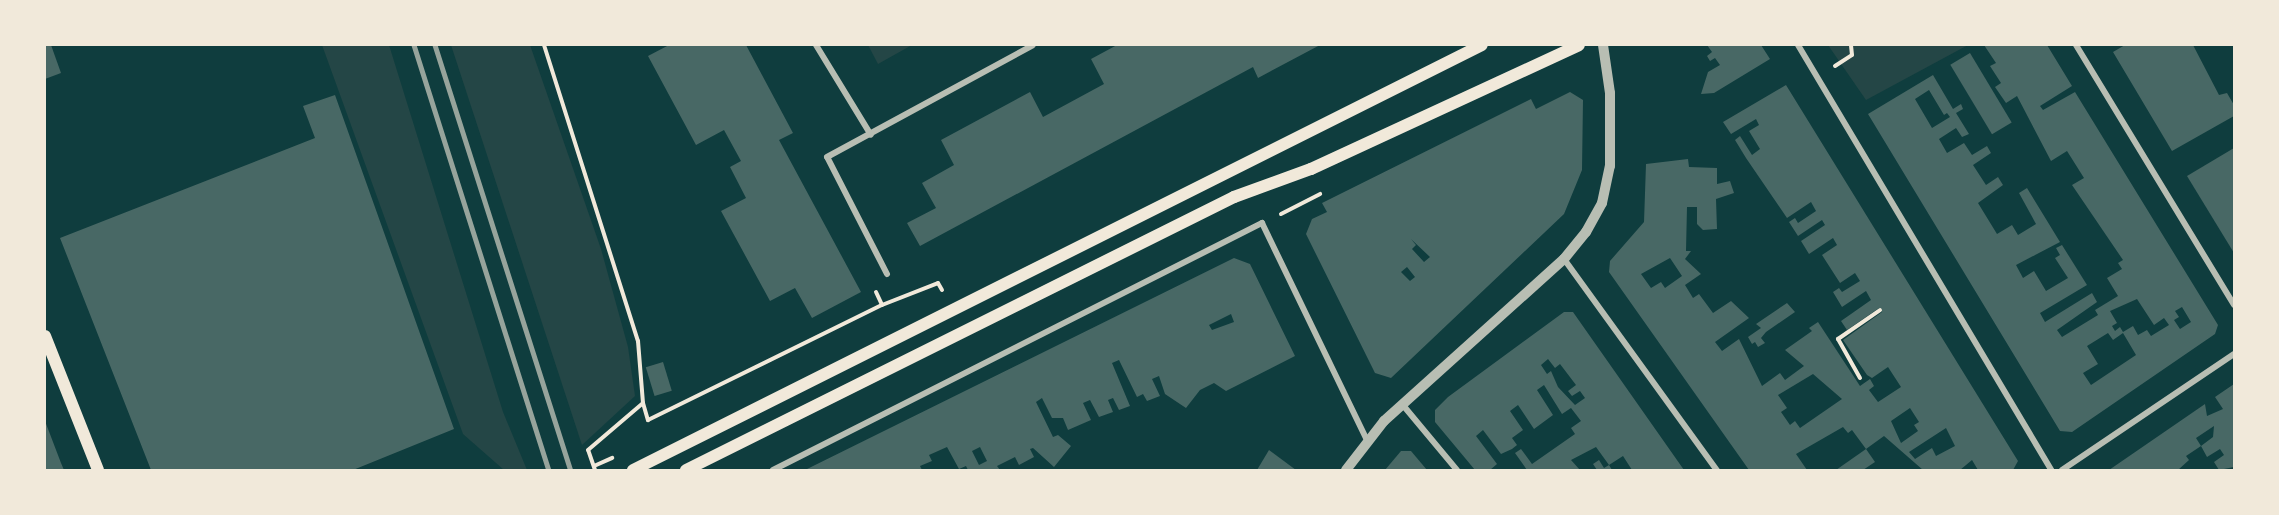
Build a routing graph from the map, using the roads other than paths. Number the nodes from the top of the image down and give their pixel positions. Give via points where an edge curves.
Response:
1 (816, 45) edge
2 (1033, 45) edge
3 (1482, 45) edge
4 (1579, 45) edge
5 (1603, 45) edge
6 (1798, 45) edge
7 (2076, 45) edge
8 (871, 135) junction
9 (1564, 259) junction
10 (887, 274) road end
11 (2234, 305) edge
12 (45, 336) edge
13 (2234, 354) edge
14 (1402, 404) junction
15 (1367, 440) junction
16 (98, 470) edge
17 (633, 470) edge
18 (686, 470) edge
19 (772, 470) edge
20 (1346, 470) edge
21 (1457, 470) edge
22 (1717, 470) edge
23 (2051, 470) edge
24 (2062, 470) edge

1 - 8 street
2 - 8 street
3 - 17 main road
4 - 18 main road via 1311,169 1234,197
5 - 9 street via 1610,93 1607,183 1586,232
6 - 23 street
7 - 11 street
8 - 10 street via 827,157
9 - 14 street
9 - 22 street
12 - 16 main road
13 - 24 street
14 - 15 street
14 - 21 street
15 - 19 street via 1262,223
15 - 20 street

